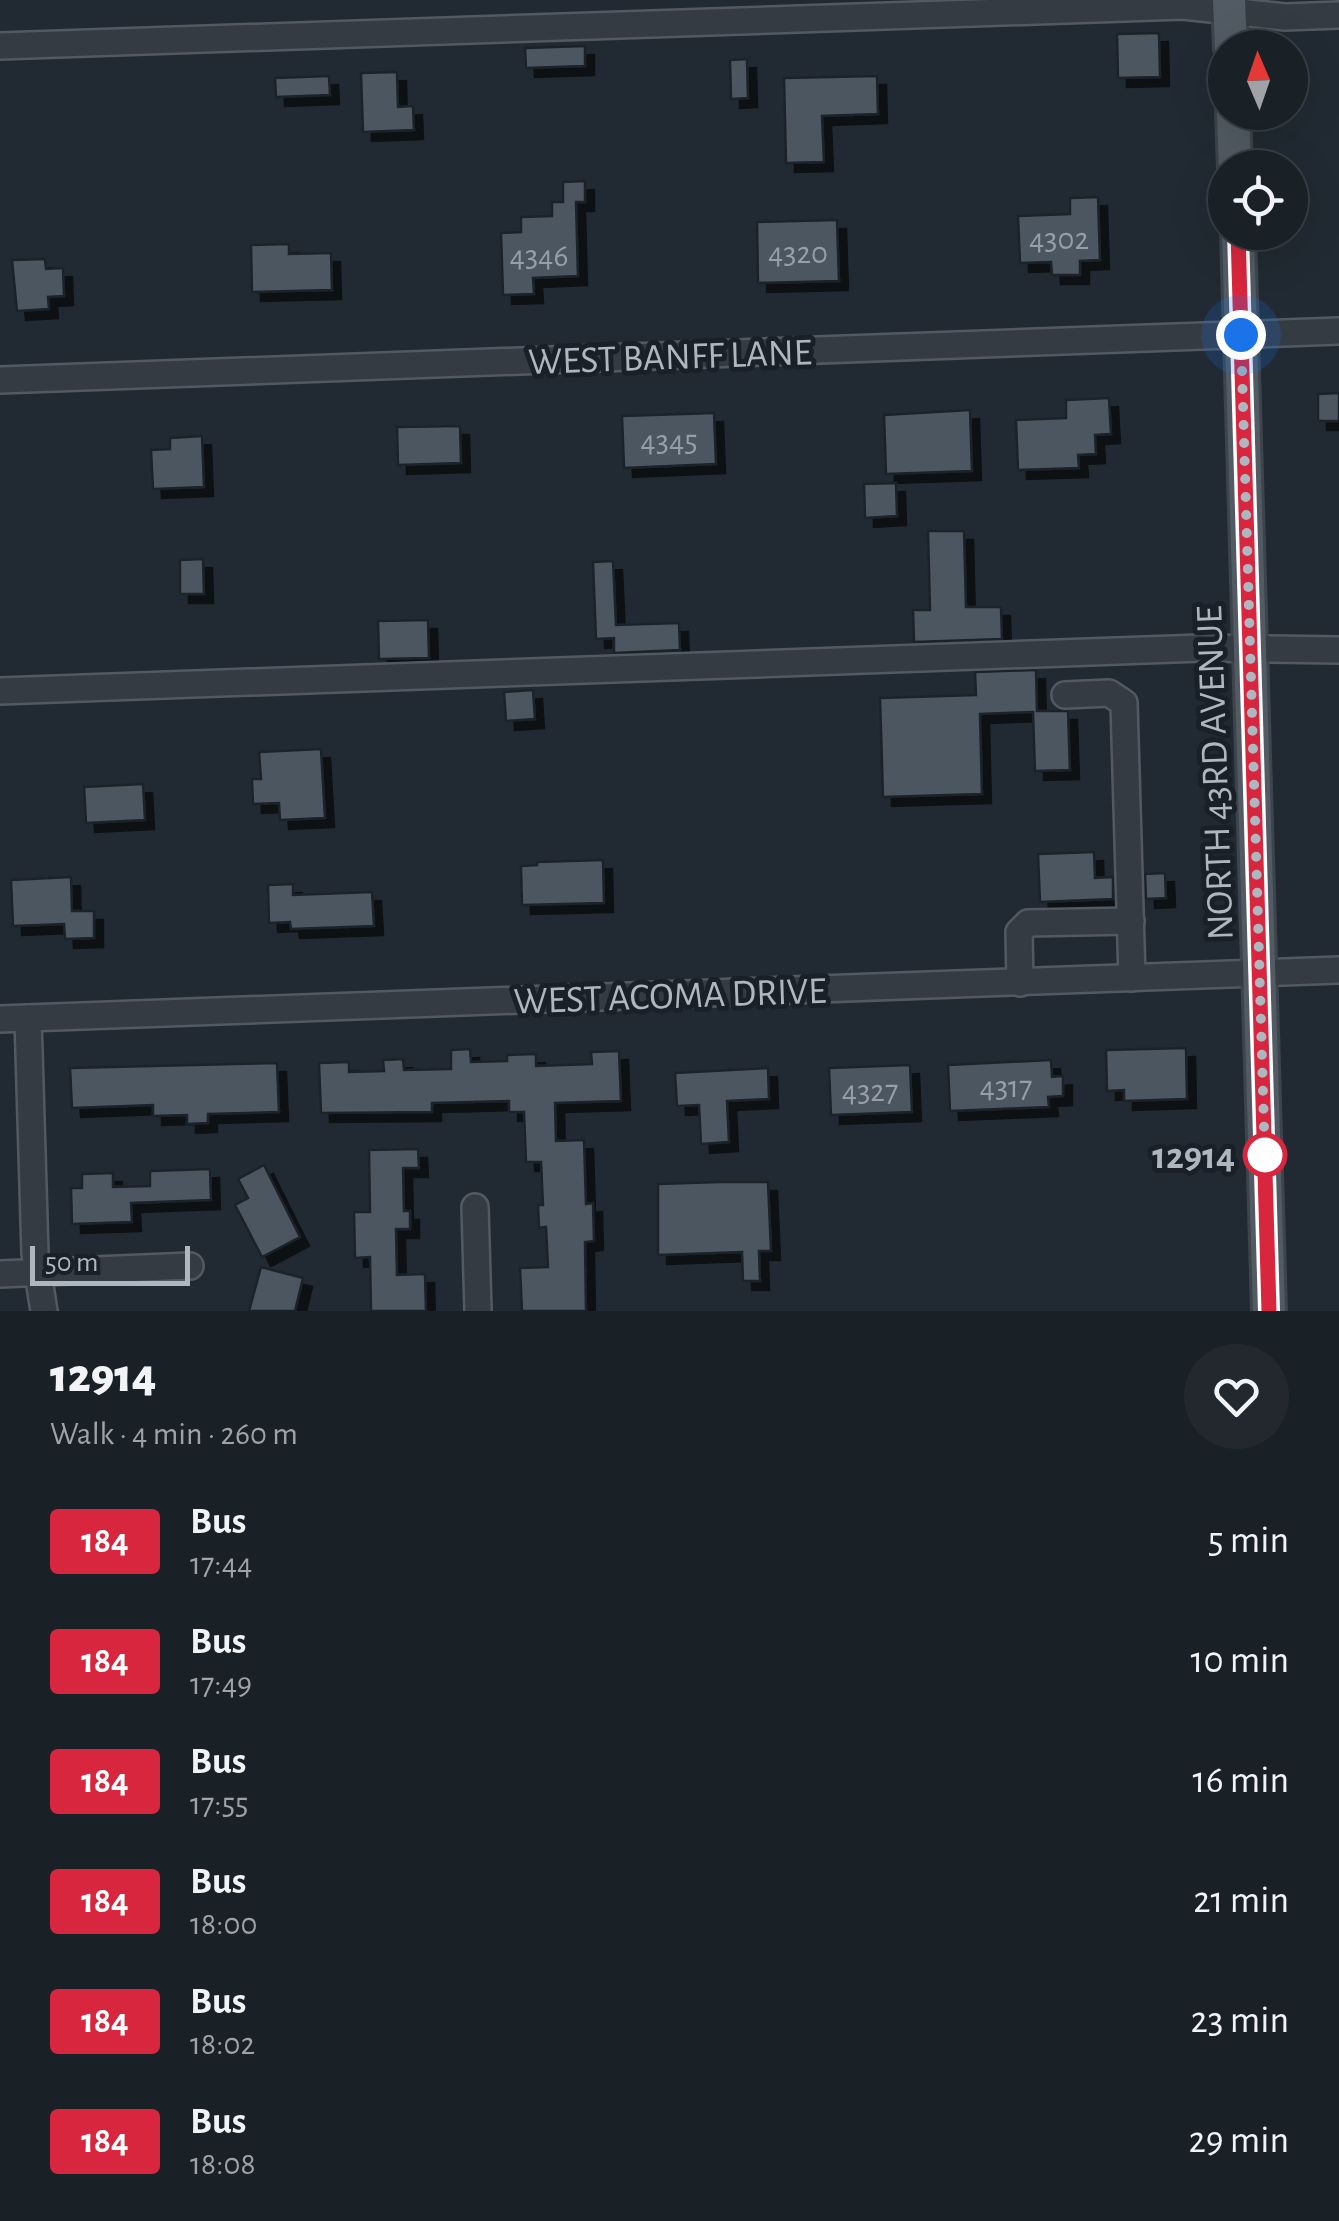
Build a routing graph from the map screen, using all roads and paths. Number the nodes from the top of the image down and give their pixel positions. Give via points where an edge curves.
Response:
1 (1230, 6) edge
2 (1339, 15) edge
3 (0, 46) edge
4 (1239, 250) edge
5 (1339, 331) edge
6 (1241, 335) junction
7 (0, 380) edge
8 (1250, 650) junction
9 (1339, 650) edge
10 (0, 691) edge
11 (1064, 694) dead end
12 (1131, 921) junction
13 (1339, 970) edge
14 (1260, 974) junction
15 (1132, 978) junction
16 (1020, 982) junction
17 (28, 1018) junction
18 (0, 1019) edge
19 (475, 1207) dead end
20 (190, 1266) dead end
21 (36, 1272) junction
22 (0, 1274) edge
23 (44, 1311) edge
24 (478, 1311) edge
25 (1269, 1311) edge

1 - 2 street via 1285,17
1 - 3 street
4 - 6 main road, NORTH 43RD AVENUE
5 - 6 street, WEST BANFF LANE
6 - 7 street, WEST BANFF LANE
6 - 8 main road, NORTH 43RD AVENUE
8 - 9 street
8 - 10 street
8 - 14 main road, NORTH 43RD AVENUE
11 - 12 street via 1108,693 1124,704
12 - 15 street
12 - 16 street via 1028,923 1019,932
13 - 14 street, WEST ACOMA DRIVE
14 - 15 street, WEST ACOMA DRIVE
14 - 25 main road, NORTH 43RD AVENUE
15 - 16 street, WEST ACOMA DRIVE
16 - 17 street, WEST ACOMA DRIVE
17 - 18 street, WEST ACOMA DRIVE
17 - 21 street
19 - 24 street
20 - 21 street
21 - 22 street
21 - 23 street

